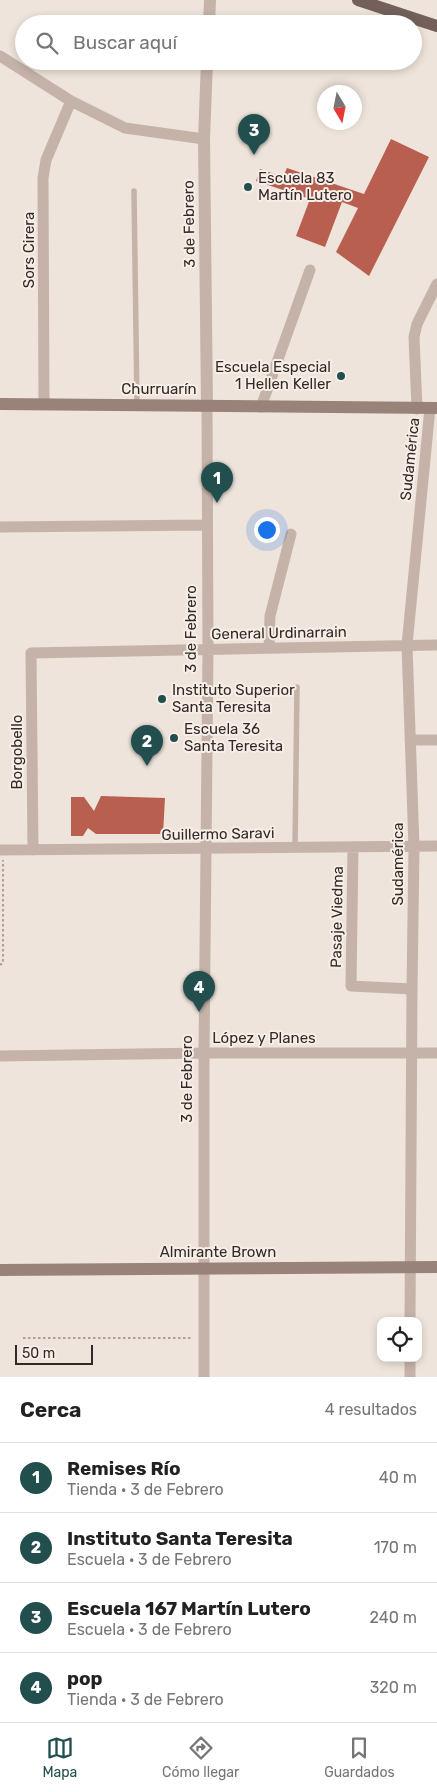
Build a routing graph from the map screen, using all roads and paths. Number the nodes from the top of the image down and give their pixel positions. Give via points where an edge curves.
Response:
1 (210, 0) edge
2 (358, 0) edge
3 (209, 15) edge
4 (404, 15) edge
5 (422, 21) edge
6 (437, 26) edge
7 (0, 56) edge
8 (15, 66) edge
9 (22, 70) edge
10 (207, 70) edge
11 (71, 101) junction
12 (204, 139) junction
13 (134, 191) dead end
14 (310, 270) dead end
15 (437, 284) edge
16 (0, 404) edge
17 (44, 404) junction
18 (137, 405) junction
19 (207, 406) junction
20 (260, 406) junction
21 (428, 408) edge
22 (207, 525) junction
23 (0, 527) edge
24 (291, 534) dead end
25 (407, 645) junction
26 (437, 645) edge
27 (269, 648) junction
28 (208, 649) junction
29 (31, 653) joint
30 (298, 687) dead end
31 (410, 740) junction
32 (437, 740) edge
33 (437, 846) edge
34 (414, 847) junction
35 (295, 848) junction
36 (353, 848) junction
37 (1, 850) edge
38 (33, 850) junction
39 (205, 850) junction
40 (0, 965) edge
41 (412, 989) junction
42 (204, 1053) junction
43 (437, 1053) edge
44 (411, 1054) junction
45 (0, 1056) edge
46 (410, 1267) junction
47 (437, 1267) edge
48 (204, 1269) junction
49 (0, 1270) edge
50 (410, 1317) edge
51 (23, 1338) dead end
52 (204, 1338) junction
53 (410, 1362) edge
54 (204, 1377) edge
55 (410, 1377) edge

1 - 3 street
2 - 4 main road
5 - 6 main road
7 - 8 street
9 - 11 street
10 - 12 street, 3 de Febrero
11 - 12 street via 125,128
11 - 17 street, Sors Cirera via 46,160 43,178
12 - 19 street, 3 de Febrero
13 - 18 lane
14 - 20 street
15 - 21 street, Sudamérica via 414,337
16 - 17 main road, Churruarín
17 - 18 main road, Churruarín
18 - 19 main road, Churruarín
19 - 20 main road, Churruarín
19 - 22 street, 3 de Febrero
20 - 21 main road, Churruarín
21 - 25 street, Sudamérica
22 - 23 street
22 - 28 street, 3 de Febrero
24 - 27 street via 270,616
25 - 26 street, General Urdinarrain
25 - 27 street, General Urdinarrain
25 - 31 street, Sudamérica
27 - 28 street, General Urdinarrain
28 - 29 street, General Urdinarrain
28 - 39 street, 3 de Febrero
29 - 38 street, Borgobello
30 - 35 lane
31 - 32 street
31 - 34 street, Sudamérica
33 - 34 street, Guillermo Saravi
34 - 36 street, Guillermo Saravi
34 - 41 street, Sudamérica
35 - 36 street, Guillermo Saravi
35 - 39 street, Guillermo Saravi
36 - 41 street, Pasaje Viedma via 351,986
37 - 38 street, Guillermo Saravi
37 - 40 path via 3,962
38 - 39 street, Guillermo Saravi
39 - 42 street, 3 de Febrero
41 - 44 street, Sudamérica
42 - 44 street, López y Planes
42 - 45 street, López y Planes
42 - 48 street, 3 de Febrero
43 - 44 street, López y Planes
44 - 46 street, Sudamérica
46 - 47 main road, Almirante Brown
46 - 48 main road, Almirante Brown
46 - 50 street, Sudamérica
48 - 49 main road, Almirante Brown
48 - 52 street, 3 de Febrero
51 - 52 path
52 - 54 street, 3 de Febrero
53 - 55 street

